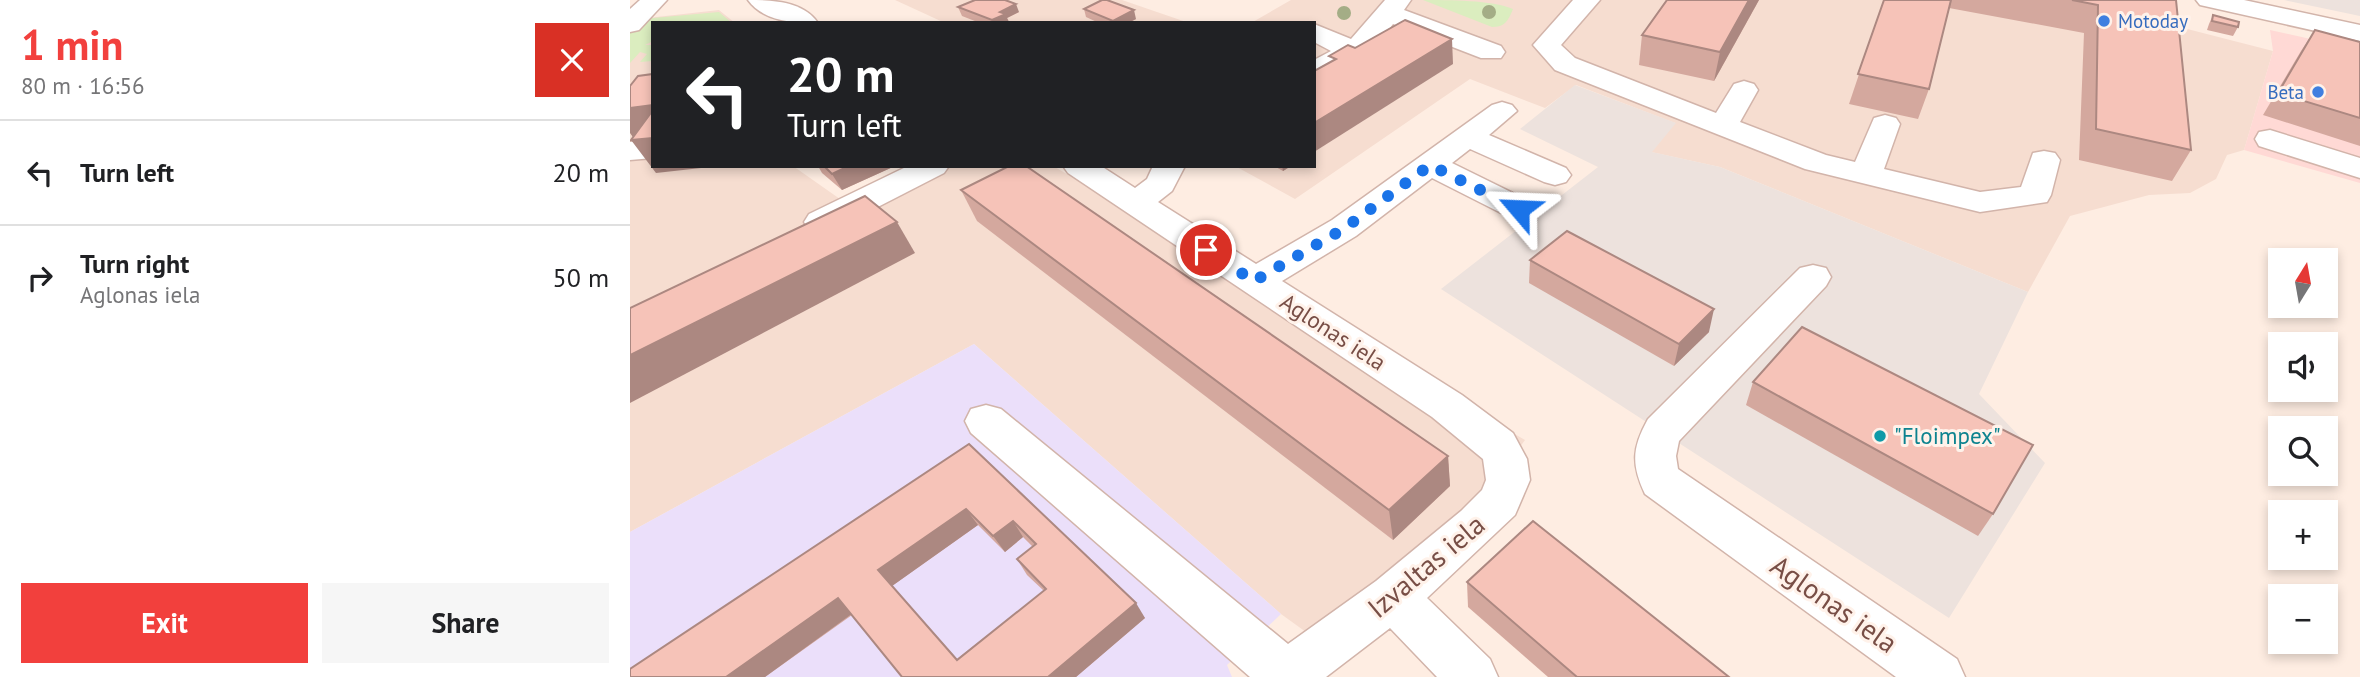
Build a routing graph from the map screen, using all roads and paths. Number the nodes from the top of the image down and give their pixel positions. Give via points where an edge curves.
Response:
1 (764, 0) edge
2 (1587, 0) edge
3 (2209, 0) edge
4 (645, 3) edge
5 (1393, 7) edge
6 (801, 21) edge
7 (630, 24) edge
8 (1316, 33) edge
9 (2355, 45) edge
10 (1352, 50) junction
11 (1491, 52) dead end
12 (1316, 71) edge
13 (1744, 90) dead end
14 (1502, 111) dead end
15 (1885, 124) dead end
16 (1723, 126) junction
17 (1468, 137) junction
18 (2270, 139) dead end
19 (651, 149) edge
20 (630, 151) edge
21 (2044, 160) dead end
22 (1430, 165) junction
23 (929, 168) edge
24 (1082, 168) edge
25 (1168, 168) edge
26 (2360, 168) edge
27 (1866, 174) junction
28 (1555, 175) dead end
29 (1135, 203) junction
30 (1519, 209) dead end
31 (790, 237) edge
32 (1813, 277) dead end
33 (1254, 281) junction
34 (1447, 406) joint
35 (986, 421) dead end
36 (1394, 597) junction
37 (1287, 676) edge
38 (1472, 677) edge
39 (1939, 677) edge

1 - 6 street
2 - 16 street via 1546,45 1564,64
3 - 9 street via 2293,18 2302,41
4 - 7 street
5 - 10 street via 1370,38
5 - 11 street via 1408,18
8 - 10 street
10 - 12 street
13 - 16 street
14 - 17 street
15 - 27 street
16 - 27 street via 1816,162
17 - 22 street
17 - 28 street
18 - 26 street
19 - 20 street
21 - 27 street via 2035,195 1980,202
22 - 30 street
22 - 33 street via 1345,228
23 - 31 street
24 - 29 street, Aglonas iela
25 - 29 street via 1161,184
29 - 33 street, Aglonas iela
32 - 39 street, Aglonas iela via 1663,431 1653,463 1661,481
33 - 34 street, Aglonas iela
34 - 36 street, Izvaltas iela via 1499,445 1508,480 1492,511
35 - 37 street
36 - 37 street, Izvaltas iela
36 - 38 street

